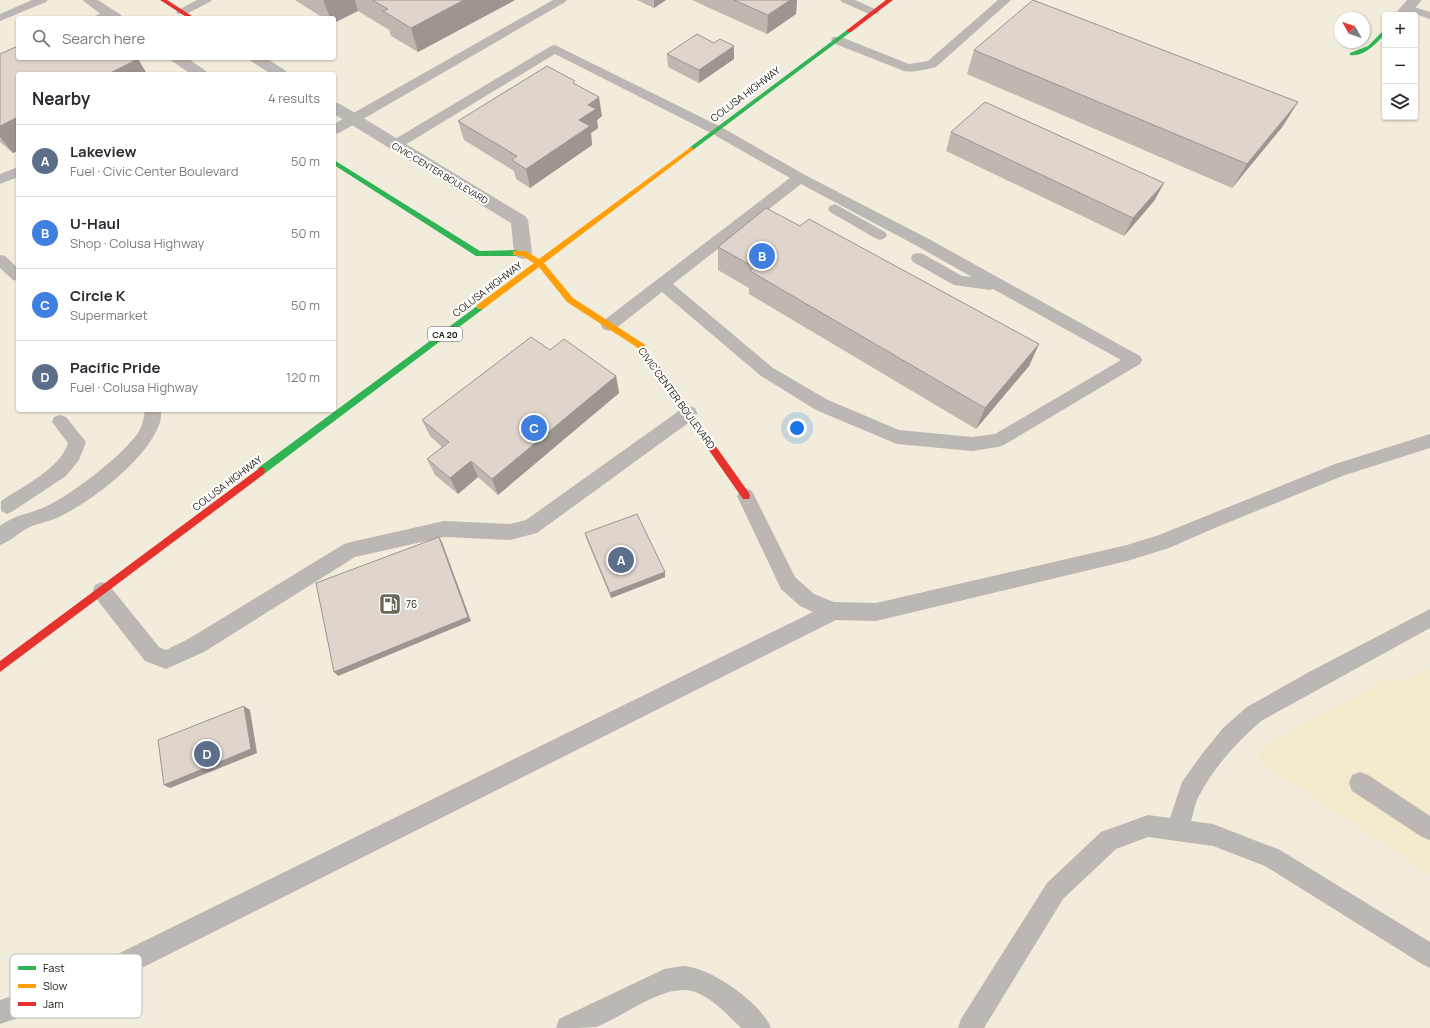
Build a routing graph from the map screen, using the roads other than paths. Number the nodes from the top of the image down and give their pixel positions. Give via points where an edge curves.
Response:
1 (42, 0) edge
2 (89, 0) edge
3 (163, 0) edge
4 (206, 0) edge
5 (561, 0) edge
6 (846, 0) edge
7 (890, 0) edge
8 (1005, 0) edge
9 (9, 3) dead end
10 (1408, 8) edge
11 (19, 10) junction
12 (182, 12) junction
13 (873, 12) junction
14 (108, 16) edge
15 (189, 16) edge
16 (1430, 16) edge
17 (0, 18) edge
18 (1382, 34) edge
19 (837, 40) junction
20 (1352, 54) dead end
21 (180, 60) edge
22 (259, 60) edge
23 (198, 72) edge
24 (278, 72) edge
25 (336, 108) edge
26 (354, 119) junction
27 (336, 129) edge
28 (716, 130) junction
29 (395, 145) junction
30 (336, 165) edge
31 (16, 172) edge
32 (800, 178) junction
33 (0, 180) edge
34 (829, 193) junction
35 (880, 235) dead end
36 (523, 253) junction
37 (918, 258) dead end
38 (0, 260) edge
39 (540, 263) junction
40 (16, 274) edge
41 (663, 284) junction
42 (999, 286) junction
43 (609, 325) junction
44 (336, 408) edge
45 (153, 412) edge
46 (690, 413) junction
47 (328, 414) edge
48 (60, 422) dead end
49 (1430, 441) edge
50 (746, 496) joint
51 (4, 502) edge
52 (20, 522) junction
53 (0, 537) edge
54 (102, 591) junction
55 (834, 611) junction
56 (1430, 618) edge
57 (0, 667) edge
58 (1360, 783) dead end
59 (1177, 830) junction
60 (1430, 830) edge
61 (142, 955) edge
62 (1430, 956) edge
63 (10, 1009) edge
64 (0, 1012) edge
65 (568, 1028) edge
66 (759, 1028) edge
67 (970, 1028) edge

1 - 11 lane
2 - 14 street
3 - 12 main road
4 - 12 lane
5 - 26 lane
6 - 13 lane
7 - 13 main road, COLUSA HIGHWAY / CA 20
8 - 19 lane via 932,64 908,68
9 - 11 lane
10 - 16 lane
11 - 17 lane
12 - 15 main road
13 - 19 main road, COLUSA HIGHWAY / CA 20
18 - 20 main road via 1370,46
19 - 28 main road, COLUSA HIGHWAY / CA 20
21 - 23 street
22 - 24 street
25 - 26 street, CIVIC CENTER BOULEVARD
26 - 27 lane
26 - 29 street, CIVIC CENTER BOULEVARD
28 - 29 lane via 555,49
28 - 32 lane
28 - 39 main road, COLUSA HIGHWAY / CA 20
29 - 36 street, CIVIC CENTER BOULEVARD via 519,220
30 - 36 main road via 479,254
31 - 33 lane
32 - 34 lane
32 - 41 lane
34 - 35 lane via 836,209
34 - 42 lane
36 - 39 main road, CIVIC CENTER BOULEVARD
37 - 42 lane via 959,281
38 - 40 lane
39 - 43 main road, CIVIC CENTER BOULEVARD via 570,300
39 - 44 main road, COLUSA HIGHWAY / CA 20
41 - 42 lane via 767,372 822,405 897,436 972,444 998,440 1134,360
41 - 43 lane
43 - 46 main road, CIVIC CENTER BOULEVARD via 640,346
45 - 52 lane via 154,417 142,442 118,466 50,513
46 - 50 main road, CIVIC CENTER BOULEVARD
46 - 54 lane via 531,527 510,532 444,529 351,550 198,645 166,660 152,654
47 - 54 main road, COLUSA HIGHWAY / CA 20
48 - 51 lane via 77,442 73,455 60,471
49 - 55 lane via 1341,469 1163,542 1127,553 876,612
50 - 55 lane via 788,583 807,600
51 - 52 lane
52 - 53 lane
54 - 57 main road, COLUSA HIGHWAY / CA 20
55 - 61 lane
56 - 59 lane via 1254,714 1230,735 1209,761 1190,790
58 - 60 lane
59 - 62 lane via 1213,835 1272,858
59 - 67 lane via 1148,826 1109,840 1055,891
63 - 64 lane
65 - 66 lane via 664,981 676,978 694,979 715,989

